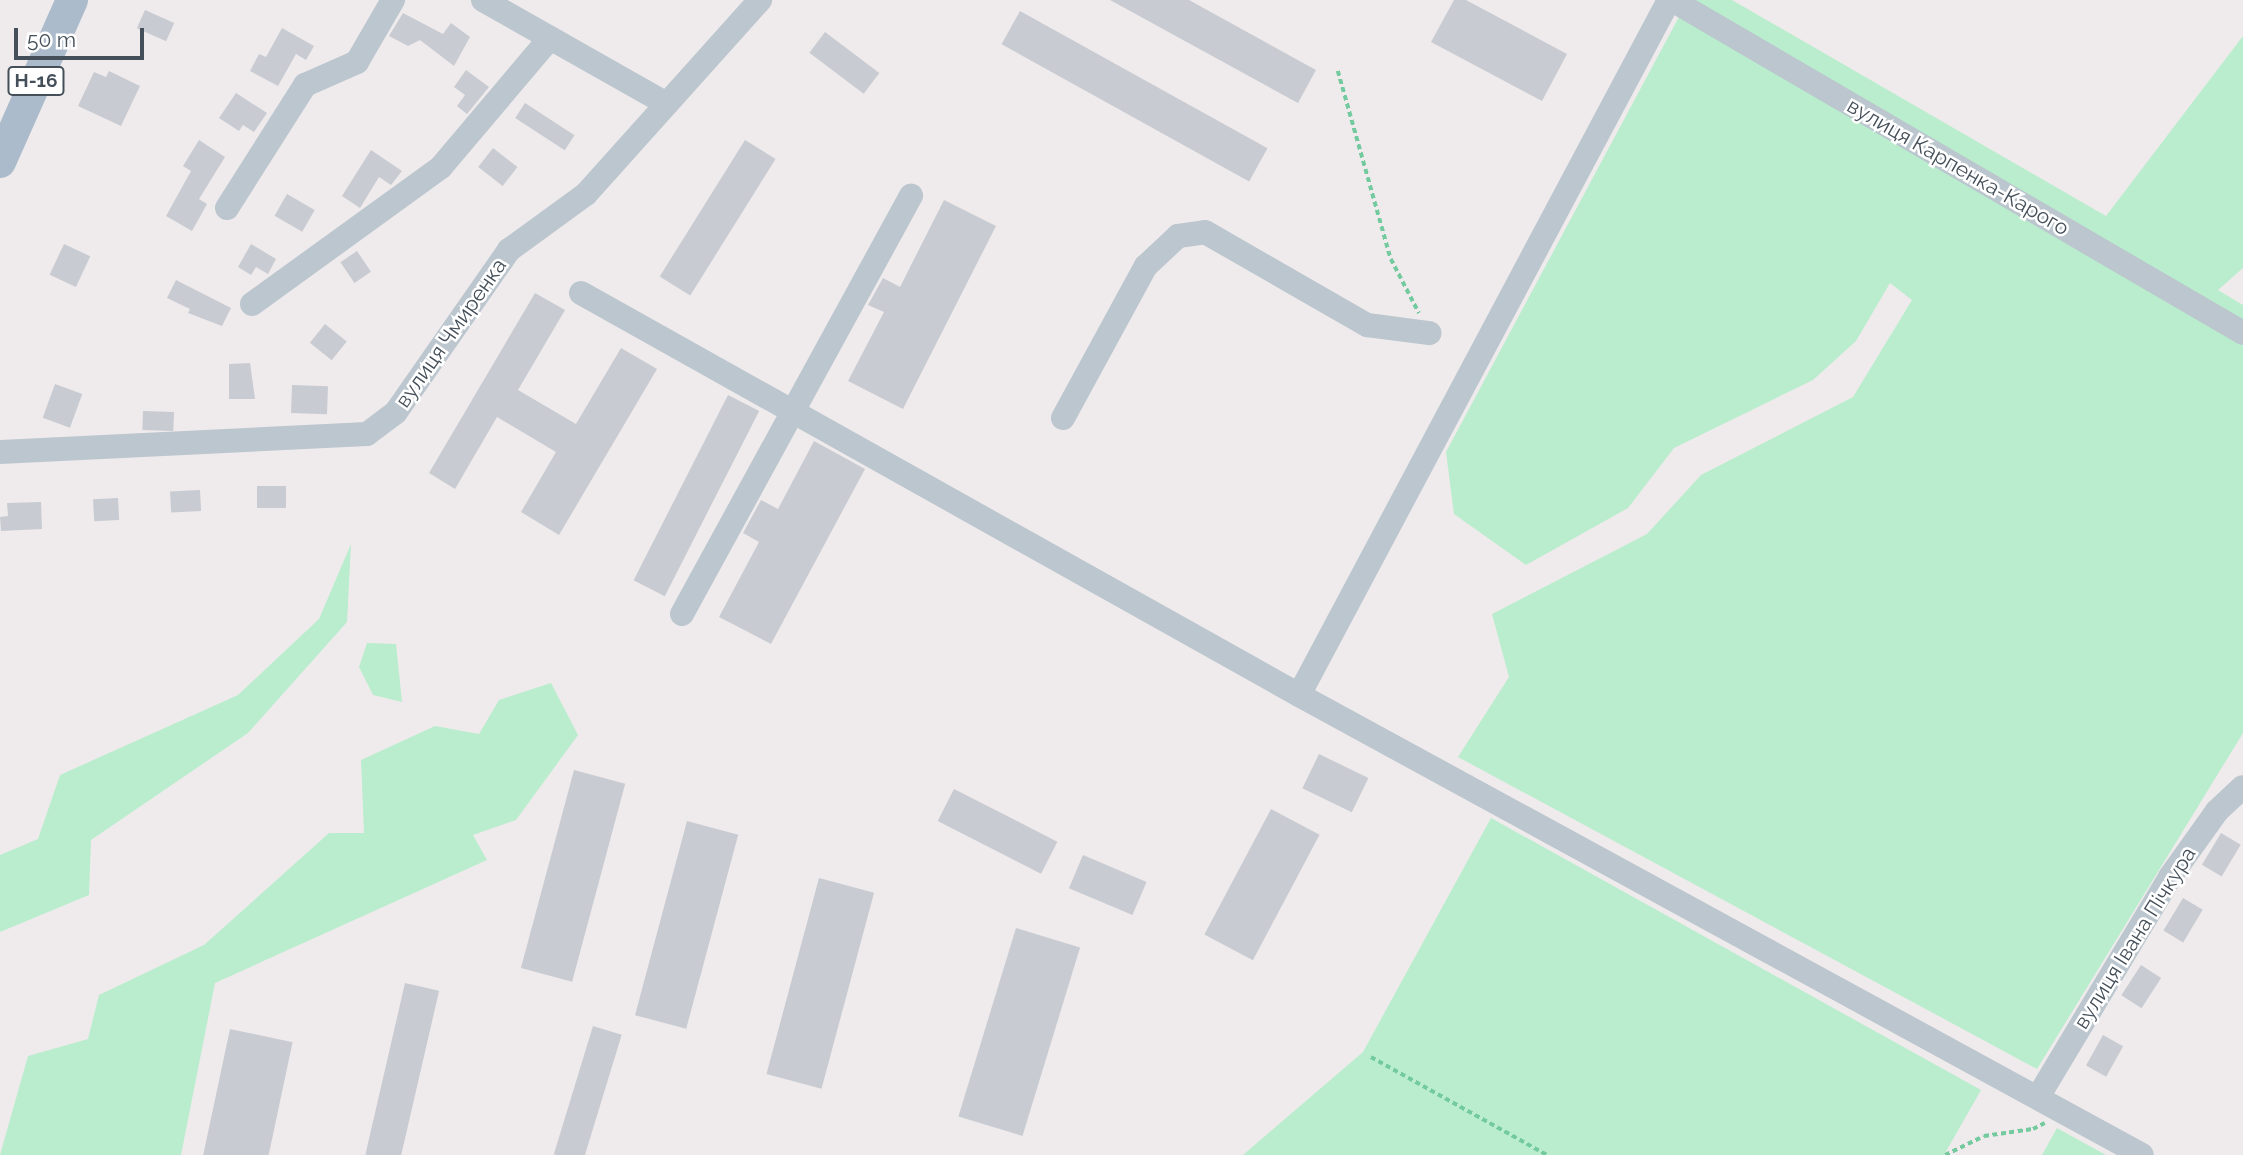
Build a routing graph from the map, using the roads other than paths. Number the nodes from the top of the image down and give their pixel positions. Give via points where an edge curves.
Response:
1 (72, 0) edge
2 (393, 0) edge
3 (483, 0) edge
4 (760, 0) edge
5 (1670, 0) edge
6 (550, 38) junction
7 (667, 104) junction
8 (3, 146) edge
9 (911, 196) dead end
10 (227, 208) dead end
11 (581, 293) dead end
12 (252, 304) dead end
13 (1429, 333) road end
14 (2243, 333) edge
15 (796, 413) junction
16 (1063, 418) dead end
17 (0, 452) edge
18 (682, 614) dead end
19 (1299, 695) junction
20 (2243, 787) edge
21 (2038, 1097) junction
22 (2142, 1155) edge

1 - 8 main road, Н-16
2 - 10 street via 358,62 305,85
3 - 6 street
4 - 7 street, вулиця Чмиренка
5 - 14 street, вулиця Карпенка-Карого
5 - 19 street
6 - 7 street
6 - 12 street via 440,167
7 - 17 street, вулиця Чмиренка via 586,194 509,250 396,412 368,434
9 - 15 street
11 - 15 street
13 - 16 street via 1367,325 1205,232 1178,236 1146,266
15 - 18 street
15 - 19 street
19 - 21 street
20 - 21 street, вулиця Івана Пічкура via 2217,811 2170,877
21 - 22 street

